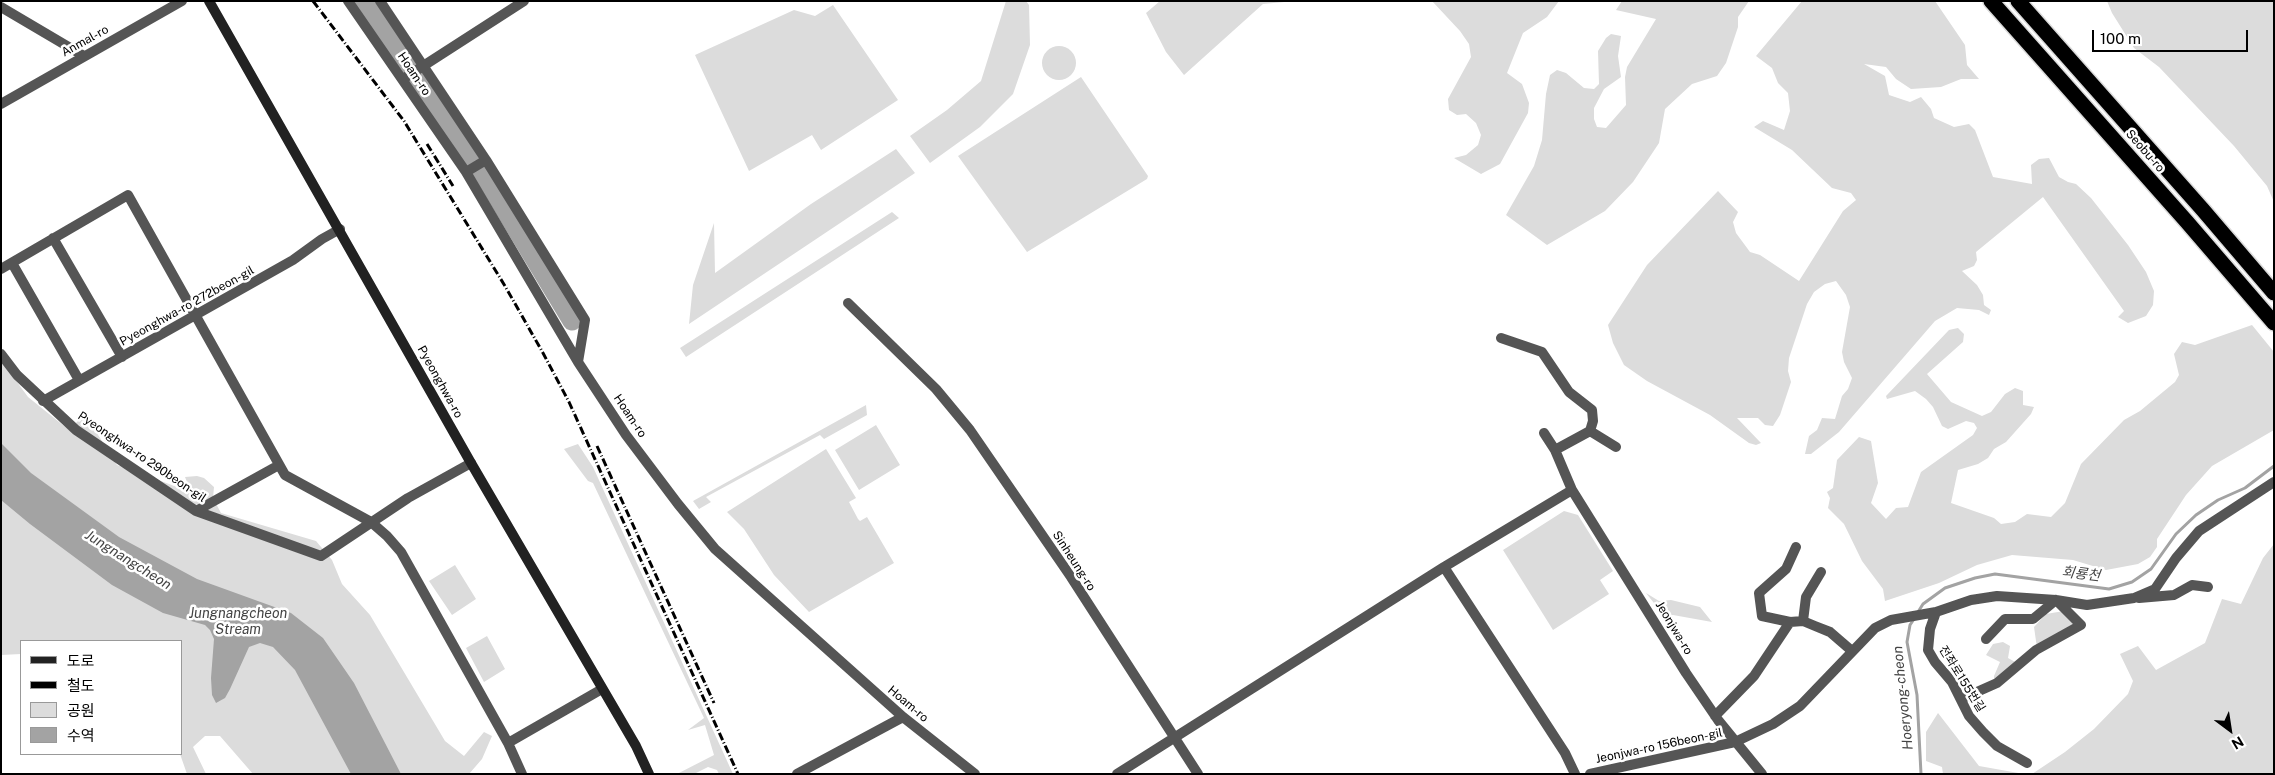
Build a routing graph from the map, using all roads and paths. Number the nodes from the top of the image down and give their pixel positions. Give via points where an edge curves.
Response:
1 (182, 1) edge
2 (209, 1) edge
3 (348, 1) edge
4 (380, 1) edge
5 (524, 1) edge
6 (1991, 1) edge
7 (2018, 1) edge
8 (1, 7) edge
9 (84, 56) junction
10 (423, 66) junction
11 (403, 79) junction
12 (1, 104) edge
13 (486, 160) junction
14 (466, 172) junction
15 (340, 229) junction
16 (53, 238) junction
17 (12, 263) junction
18 (1, 269) edge
19 (2274, 293) edge
20 (848, 302) dead end
21 (196, 315) junction
22 (2274, 323) edge
23 (1501, 338) dead end
24 (1, 354) edge
25 (122, 357) junction
26 (578, 362) junction
27 (79, 380) junction
28 (43, 401) junction
29 (1590, 431) junction
30 (1544, 433) dead end
31 (1616, 447) dead end
32 (1555, 450) junction
33 (470, 463) junction
34 (279, 464) junction
35 (2274, 482) edge
36 (1572, 490) junction
37 (196, 511) junction
38 (371, 522) junction
39 (1796, 547) dead end
40 (1444, 568) junction
41 (1821, 572) dead end
42 (2208, 587) dead end
43 (2134, 598) junction
44 (2056, 600) junction
45 (1936, 612) junction
46 (1802, 621) junction
47 (1790, 622) junction
48 (1986, 639) dead end
49 (1852, 650) junction
50 (602, 689) junction
51 (1961, 699) junction
52 (1715, 716) junction
53 (903, 717) junction
54 (1175, 738) junction
55 (1735, 742) junction
56 (508, 743) junction
57 (2027, 763) dead end
58 (1119, 773) edge
59 (522, 774) edge
60 (649, 774) edge
61 (797, 774) edge
62 (975, 774) edge
63 (1198, 774) edge
64 (1575, 774) edge
65 (1590, 774) edge
66 (1762, 774) edge

1 - 9 street, Anmal-ro
2 - 15 main road, Pyeonghwa-ro
3 - 11 street, Hoam-ro
4 - 10 street
5 - 10 street
6 - 22 highway, Seobu-ro
7 - 19 highway, Seobu-ro
8 - 9 street
9 - 12 street, Anmal-ro
10 - 11 street
10 - 13 street
11 - 14 street, Hoam-ro
13 - 14 street
13 - 26 street via 585,320
14 - 26 street, Hoam-ro
15 - 21 street, Pyeonghwa-ro 272beon-gil via 293,260
15 - 33 main road, Pyeonghwa-ro
16 - 17 street
16 - 21 street via 128,195
16 - 25 street
17 - 18 street
17 - 27 street
20 - 54 street, Sinheung-ro via 936,390 970,430
21 - 25 street, Pyeonghwa-ro 272beon-gil
21 - 34 street
23 - 29 street via 1542,352 1569,392 1592,410
24 - 28 street, Pyeonghwa-ro 290beon-gil via 17,376
25 - 27 street, Pyeonghwa-ro 272beon-gil
26 - 53 street, Hoam-ro via 626,435 715,549
27 - 28 street, Pyeonghwa-ro 272beon-gil
28 - 37 street, Pyeonghwa-ro 290beon-gil via 76,430
29 - 31 street
29 - 32 street
30 - 32 street, Jeonjwa-ro
32 - 36 street, Jeonjwa-ro
33 - 38 street, Pyeonghwa-ro 290beon-gil
33 - 50 main road, Pyeonghwa-ro
34 - 37 street
34 - 38 street via 285,475
35 - 43 street via 2199,531 2155,588
36 - 40 street
36 - 52 street, Jeonjwa-ro
37 - 38 street, Pyeonghwa-ro 290beon-gil via 321,556
38 - 56 street via 401,552
39 - 47 street via 1786,568 1759,593 1762,616
40 - 54 street
40 - 64 street
41 - 46 street via 1806,597
42 - 43 street via 2192,585 2174,595
43 - 44 street, Jeonjwa-ro 156beon-gil via 2087,605
44 - 45 street, Jeonjwa-ro 156beon-gil via 1997,596 1971,600
44 - 48 street via 2033,619 2006,619
44 - 51 street via 2081,625 2036,650 1997,683
45 - 49 street, Jeonjwa-ro 156beon-gil via 1901,617 1875,628
45 - 51 street, 전좌로155번길 via 1928,650
46 - 47 street
46 - 49 street via 1830,632
47 - 52 street via 1754,676
49 - 55 street, Jeonjwa-ro 156beon-gil via 1800,706 1773,724
50 - 56 street
50 - 60 main road, Pyeonghwa-ro
51 - 57 street, 전좌로155번길 via 1969,716 1997,746
52 - 55 street, Jeonjwa-ro
53 - 61 street
53 - 62 street, Hoam-ro
54 - 58 street
54 - 63 street, Sinheung-ro
55 - 65 street, Jeonjwa-ro 156beon-gil
55 - 66 street, Jeonjwa-ro
56 - 59 street

